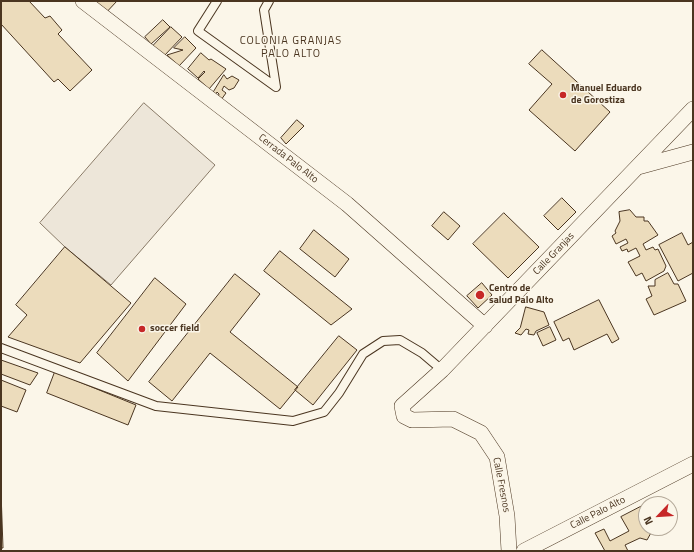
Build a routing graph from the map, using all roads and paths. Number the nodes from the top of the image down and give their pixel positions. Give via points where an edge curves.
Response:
1 (83, 1) edge
2 (216, 1) edge
3 (269, 1) edge
4 (693, 109) edge
5 (693, 152) edge
6 (637, 168) junction
7 (485, 326) junction
8 (1, 348) edge
9 (442, 370) junction
10 (404, 416) joint
11 (693, 464) edge
12 (509, 551) edge
13 (524, 551) edge

1 - 7 street, Cerrada Palo Alto via 347,204
2 - 3 lane via 198,31 276,87 264,10
4 - 6 street, Calle Granjas
5 - 6 street
6 - 7 street, Calle Granjas
7 - 9 street, Calle Granjas
8 - 9 lane via 156,406 293,421 324,412 363,354 383,341 400,340 422,353
9 - 10 street, Calle Granjas via 402,406
10 - 12 street, Calle Fresnos via 412,420 453,418 481,433 497,457 507,516
11 - 13 street, Calle Palo Alto

